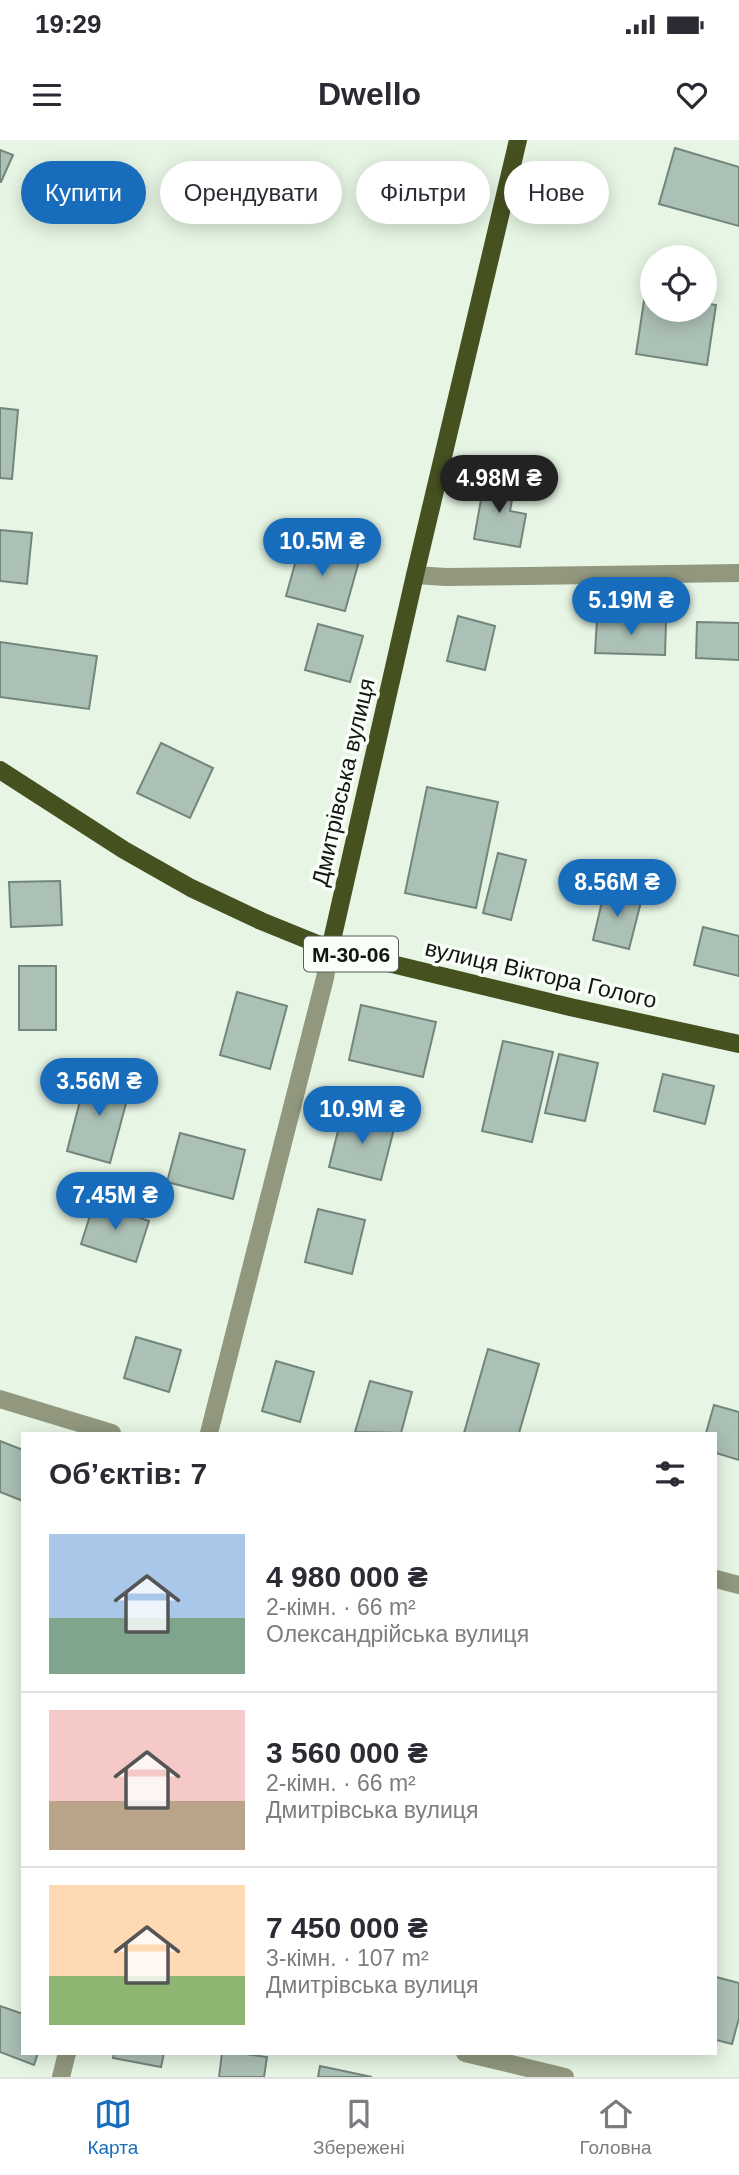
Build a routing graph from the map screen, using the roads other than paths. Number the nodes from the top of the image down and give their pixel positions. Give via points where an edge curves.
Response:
1 (518, 140) edge
2 (739, 573) edge
3 (415, 575) junction
4 (0, 770) edge
5 (330, 949) junction
6 (739, 1044) edge
7 (0, 1399) edge
8 (109, 1432) edge
9 (209, 1432) edge
10 (717, 1579) edge
11 (739, 1585) edge
12 (66, 2055) edge
13 (473, 2055) edge
14 (61, 2077) edge
15 (565, 2077) edge

1 - 3 main road, Дмитрівська вулиця
2 - 3 street
3 - 5 main road, Дмитрівська вулиця
4 - 5 main road, вулиця Віктора Голого / М-30-06 via 191,888
5 - 6 main road, вулиця Віктора Голого / М-30-06
5 - 9 street, Дмитрівська вулиця
7 - 8 street
10 - 11 street
12 - 14 street
13 - 15 street

